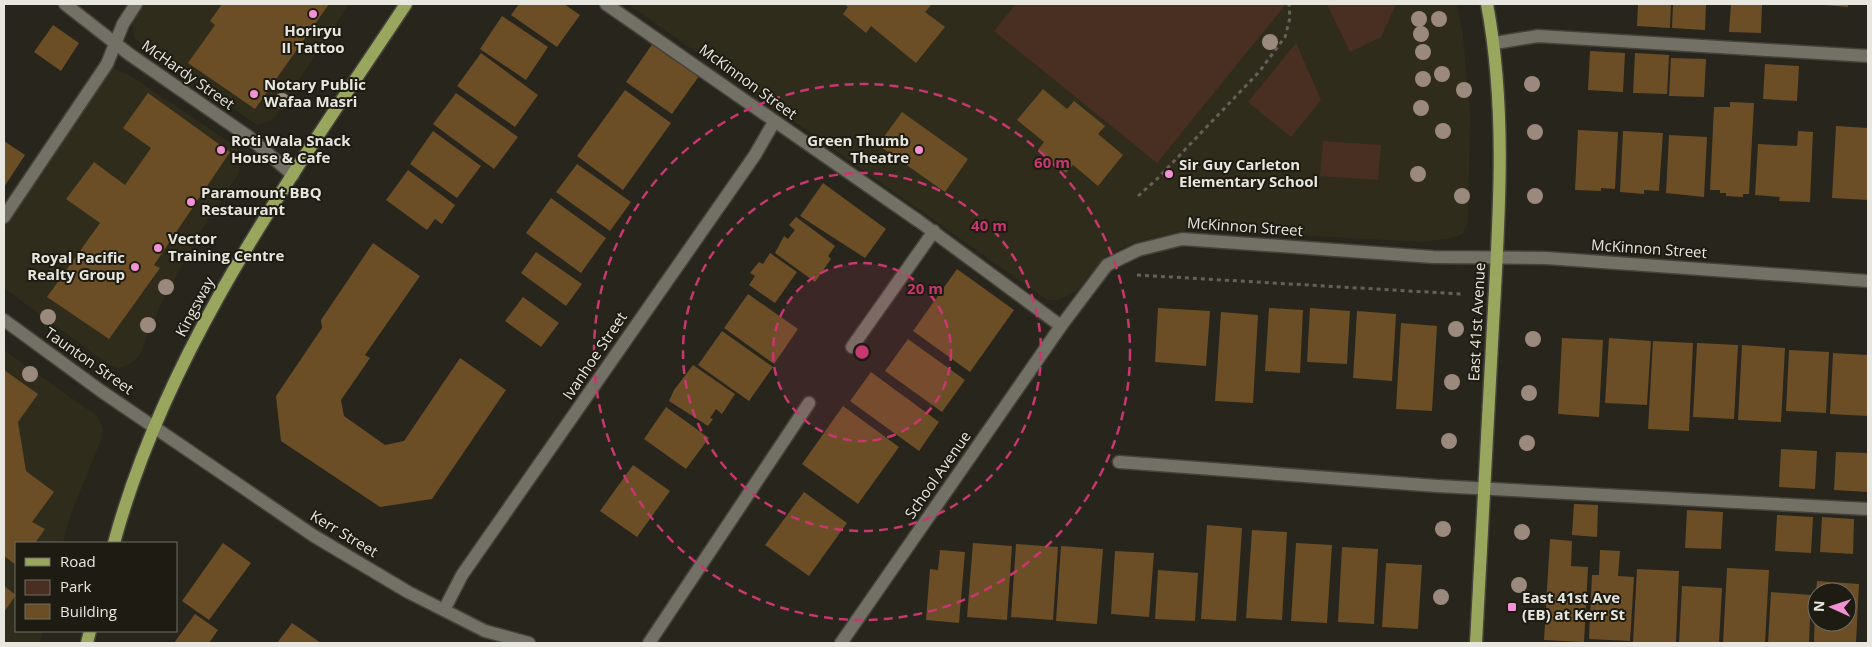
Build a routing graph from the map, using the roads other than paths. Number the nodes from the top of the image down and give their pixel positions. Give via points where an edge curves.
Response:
1 (65, 4) edge
2 (136, 4) edge
3 (406, 4) edge
4 (606, 4) edge
5 (1487, 4) edge
6 (115, 42) junction
7 (1495, 43) junction
8 (1868, 56) edge
9 (774, 122) junction
10 (292, 175) junction
11 (4, 218) edge
12 (934, 231) junction
13 (1497, 259) junction
14 (1868, 281) edge
15 (4, 320) edge
16 (1061, 326) junction
17 (852, 347) dead end
18 (809, 402) dead end
19 (155, 427) junction
20 (1119, 462) dead end
21 (1484, 488) junction
22 (1868, 509) edge
23 (114, 542) edge
24 (444, 610) junction
25 (529, 643) edge
26 (649, 643) edge
27 (841, 643) edge
28 (1476, 643) edge

1 - 6 street, McHardy Street
2 - 6 street
3 - 10 main road, Kingsway
4 - 9 street, McKinnon Street
5 - 7 main road, East 41st Avenue
6 - 10 street, McHardy Street via 249,137
6 - 11 street via 107,64
7 - 8 street via 1538,36
7 - 13 main road, East 41st Avenue via 1501,135
9 - 12 street, McKinnon Street
9 - 24 street, Ivanhoe Street via 462,575
10 - 19 main road, Kingsway via 206,316
12 - 16 street, McKinnon Street
12 - 17 street
13 - 14 street, McKinnon Street via 1546,258
13 - 16 street, McKinnon Street via 1182,239 1138,250 1107,265
13 - 21 main road, East 41st Avenue
15 - 19 street, Taunton Street
16 - 27 street, School Avenue
18 - 26 street
19 - 23 main road, Kingsway
19 - 24 street, Kerr Street via 314,536
20 - 21 street
21 - 22 street
21 - 28 main road, East 41st Avenue
24 - 25 street, Kerr Street via 485,631

